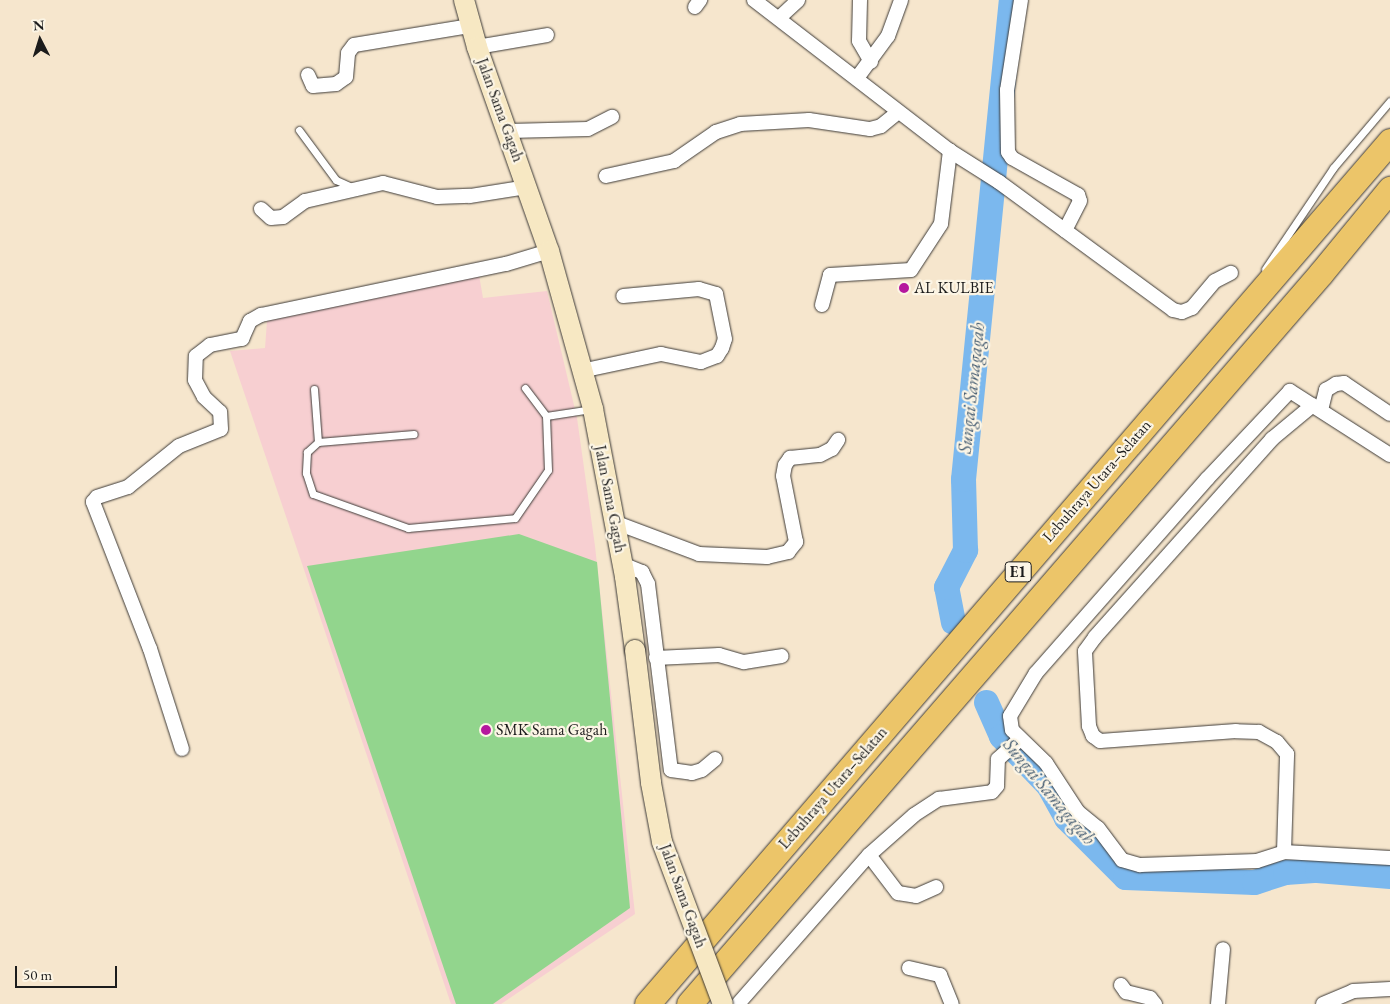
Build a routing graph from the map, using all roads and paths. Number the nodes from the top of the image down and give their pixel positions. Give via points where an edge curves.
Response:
1 (464, 0) edge
2 (754, 0) edge
3 (798, 0) edge
4 (860, 0) edge
5 (901, 0) edge
6 (1021, 0) edge
7 (780, 18) junction
8 (470, 26) junction
9 (547, 35) dead end
10 (477, 47) junction
11 (871, 62) junction
12 (308, 75) dead end
13 (857, 78) junction
14 (1390, 101) edge
15 (898, 112) junction
16 (612, 117) dead end
17 (299, 130) dead end
18 (509, 131) junction
19 (1390, 141) edge
20 (950, 151) junction
21 (606, 176) dead end
22 (527, 187) junction
23 (355, 188) junction
24 (1390, 189) edge
25 (1390, 208) edge
26 (261, 209) dead end
27 (1065, 230) junction
28 (549, 251) junction
29 (1231, 273) dead end
30 (1321, 274) junction
31 (1257, 280) dead end
32 (1247, 294) dead end
33 (623, 296) dead end
34 (822, 305) dead end
35 (1223, 334) junction
36 (581, 371) junction
37 (525, 388) dead end
38 (314, 389) dead end
39 (1317, 407) junction
40 (592, 409) junction
41 (1390, 414) edge
42 (546, 416) junction
43 (414, 434) dead end
44 (838, 440) dead end
45 (318, 442) junction
46 (1390, 455) edge
47 (614, 522) junction
48 (622, 564) junction
49 (782, 656) dead end
50 (656, 658) junction
51 (1018, 740) junction
52 (182, 749) dead end
53 (715, 759) dead end
54 (1284, 852) junction
55 (869, 855) junction
56 (1390, 858) edge
57 (936, 887) dead end
58 (1222, 949) dead end
59 (909, 968) dead end
60 (1121, 985) dead end
61 (1390, 989) edge
62 (748, 998) edge
63 (647, 1004) edge
64 (689, 1004) edge
65 (724, 1004) edge
66 (738, 1004) edge
67 (952, 1004) edge
68 (1155, 1004) edge
69 (1218, 1004) edge
70 (1323, 1004) edge

1 - 8 street, Jalan Sama Gagah
2 - 7 street
3 - 7 street
4 - 11 street via 859,41
5 - 11 street via 888,36
6 - 27 street via 1007,90 1008,152 1012,158 1078,195 1080,201
7 - 13 street
8 - 10 street, Jalan Sama Gagah
8 - 12 street via 354,45 348,52 346,77 336,84 314,86
9 - 10 street
10 - 18 street, Jalan Sama Gagah
11 - 13 street
13 - 15 street
14 - 31 lane via 1333,168
15 - 20 street
15 - 21 street via 881,126 870,129 809,120 740,124 716,132 674,161
16 - 18 street via 588,129
17 - 23 lane via 336,180
18 - 22 street, Jalan Sama Gagah
19 - 35 highway, Lebuhraya Utara–Selatan / E1
20 - 27 street
20 - 34 street via 941,224 911,270 830,275
22 - 23 street via 438,197 383,183
22 - 28 street, Jalan Sama Gagah
23 - 26 street via 305,201 283,216 271,218
24 - 30 highway, Lebuhraya Utara–Selatan / E1
25 - 30 highway
27 - 29 street via 1173,310 1182,312 1192,308 1215,281
28 - 36 street, Jalan Sama Gagah
28 - 52 street via 497,266 261,315 250,321 242,339 210,345 196,356 196,380 204,397 220,412 221,429 179,446 128,487 97,497 93,502 150,649
30 - 64 highway, Lebuhraya Utara–Selatan / E1
32 - 35 lane
33 - 36 street via 699,289 716,294 725,340 722,348 716,356 701,362 661,354
35 - 63 highway, Lebuhraya Utara–Selatan / E1
36 - 40 street, Jalan Sama Gagah
37 - 42 lane
38 - 45 lane
39 - 41 street via 1326,390 1344,383
39 - 46 street
39 - 51 street via 1290,391 1207,479 1043,666 1015,704 1010,716 1012,730
39 - 54 street via 1272,439 1085,651 1089,726 1093,736 1100,741 1236,731 1259,732 1277,742 1287,754
40 - 42 lane
40 - 47 street, Jalan Sama Gagah
42 - 45 lane via 548,470 515,518 408,528 313,494 306,473 306,452
43 - 45 lane
44 - 47 street via 832,449 820,455 790,458 785,465 783,476 796,542 788,552 767,557 699,554
47 - 48 street, Jalan Sama Gagah
48 - 50 street via 642,572 648,584
48 - 65 street, Jalan Sama Gagah, bridge via 662,842
49 - 50 street via 744,662 719,655
50 - 53 street via 671,770 675,773 697,772
51 - 54 street via 1046,763 1078,812 1098,828 1122,860 1140,865 1257,861
51 - 55 street via 998,759 998,786 992,792 939,799 928,804
54 - 56 street
55 - 57 street via 898,893 916,896
55 - 62 street
58 - 69 street
59 - 67 street via 940,976
60 - 68 street via 1126,992 1150,998
61 - 70 street via 1353,991
62 - 66 street

